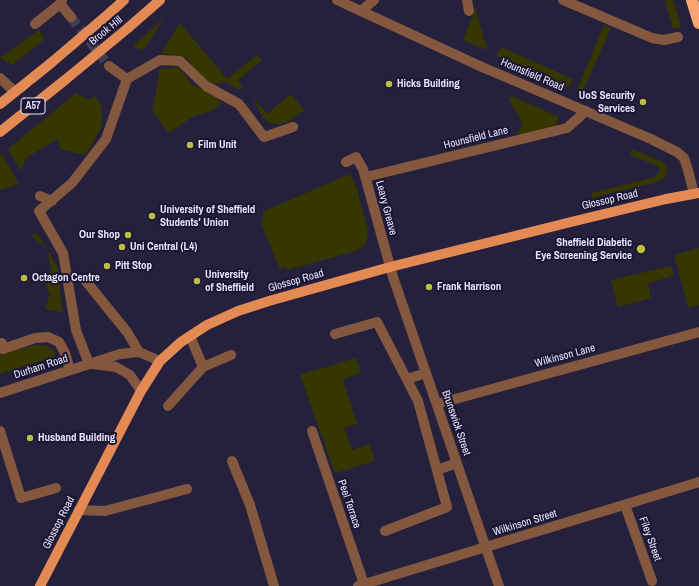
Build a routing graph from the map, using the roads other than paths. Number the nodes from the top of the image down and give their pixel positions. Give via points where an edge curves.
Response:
1 (124, 0) edge
2 (160, 0) edge
3 (337, 0) edge
4 (374, 0) edge
5 (467, 0) edge
6 (563, 0) edge
7 (692, 0) edge
8 (61, 2) edge
9 (470, 10) dead end
10 (361, 11) junction
11 (71, 17) tunnel mouth
12 (699, 23) edge
13 (35, 24) dead end
14 (678, 37) dead end
15 (109, 66) tunnel mouth
16 (0, 78) edge
17 (127, 79) junction
18 (15, 92) junction
19 (0, 104) edge
20 (586, 111) junction
21 (293, 127) dead end
22 (0, 132) edge
23 (346, 162) dead end
24 (366, 177) junction
25 (696, 193) edge
26 (40, 196) dead end
27 (52, 201) junction
28 (390, 267) junction
29 (85, 280) dead end
30 (699, 332) edge
31 (335, 334) dead end
32 (190, 336) junction
33 (2, 343) dead end
34 (139, 352) junction
35 (231, 355) dead end
36 (160, 361) junction
37 (90, 364) junction
38 (203, 367) junction
39 (70, 370) junction
40 (426, 372) junction
41 (406, 379) junction
42 (140, 391) junction
43 (0, 393) edge
44 (437, 404) junction
45 (168, 406) dead end
46 (0, 431) edge
47 (312, 431) dead end
48 (232, 461) dead end
49 (458, 463) junction
50 (437, 470) junction
51 (699, 482) edge
52 (56, 488) dead end
53 (187, 489) dead end
54 (625, 505) junction
55 (79, 510) junction
56 (385, 531) dead end
57 (487, 547) junction
58 (652, 581) dead end
59 (361, 585) edge
60 (40, 586) edge
61 (274, 586) edge
62 (499, 586) edge

1 - 18 main road, Brook Hill / A57, bridge
2 - 22 main road, Brook Hill / A57, bridge
3 - 10 street, Hounsfield Road
4 - 10 street
5 - 9 street
6 - 14 street via 652,38 664,40
7 - 12 highway
8 - 11 street
8 - 13 street
10 - 20 street, Hounsfield Road via 482,67
15 - 17 street
16 - 18 street
17 - 21 street via 160,60 180,61 206,86 238,104 264,137
17 - 27 street via 106,139 72,183
18 - 19 main road, A57
20 - 24 street, Hounsfield Lane via 567,128
20 - 25 street, Hounsfield Road via 677,152 684,158
23 - 24 street, Leavy Greave via 356,157
24 - 28 street, Leavy Greave
25 - 28 main road, Glossop Road
26 - 27 street
27 - 37 street via 39,211 63,253 76,330
28 - 32 main road, Glossop Road via 238,311
28 - 40 street, Brunswick Street
29 - 34 street via 127,332
30 - 44 street, Wilkinson Lane
31 - 41 street via 377,322
32 - 36 main road, Glossop Road
32 - 38 street
33 - 39 street via 3,349 35,338 48,337 59,342
34 - 36 street, Durham Road
34 - 37 street, Durham Road via 120,354
35 - 38 street
36 - 42 main road, Glossop Road
37 - 39 street, Durham Road
37 - 42 street, Durham Road via 116,366 130,375
38 - 45 street
39 - 43 street, Durham Road
40 - 41 street
40 - 44 street, Brunswick Street
41 - 50 street via 418,401
42 - 55 main road, Glossop Road
44 - 49 street, Brunswick Street
46 - 52 street via 21,498
47 - 59 street, Peel Terrace
48 - 61 street via 250,505
49 - 50 street
49 - 57 street, Brunswick Street
50 - 56 street via 447,507
51 - 54 street, Wilkinson Street
53 - 55 street via 105,511
54 - 57 street, Wilkinson Street
54 - 58 street, Filey Street
55 - 60 main road, Glossop Road
57 - 59 street, Wilkinson Street
57 - 62 street, Brunswick Street

